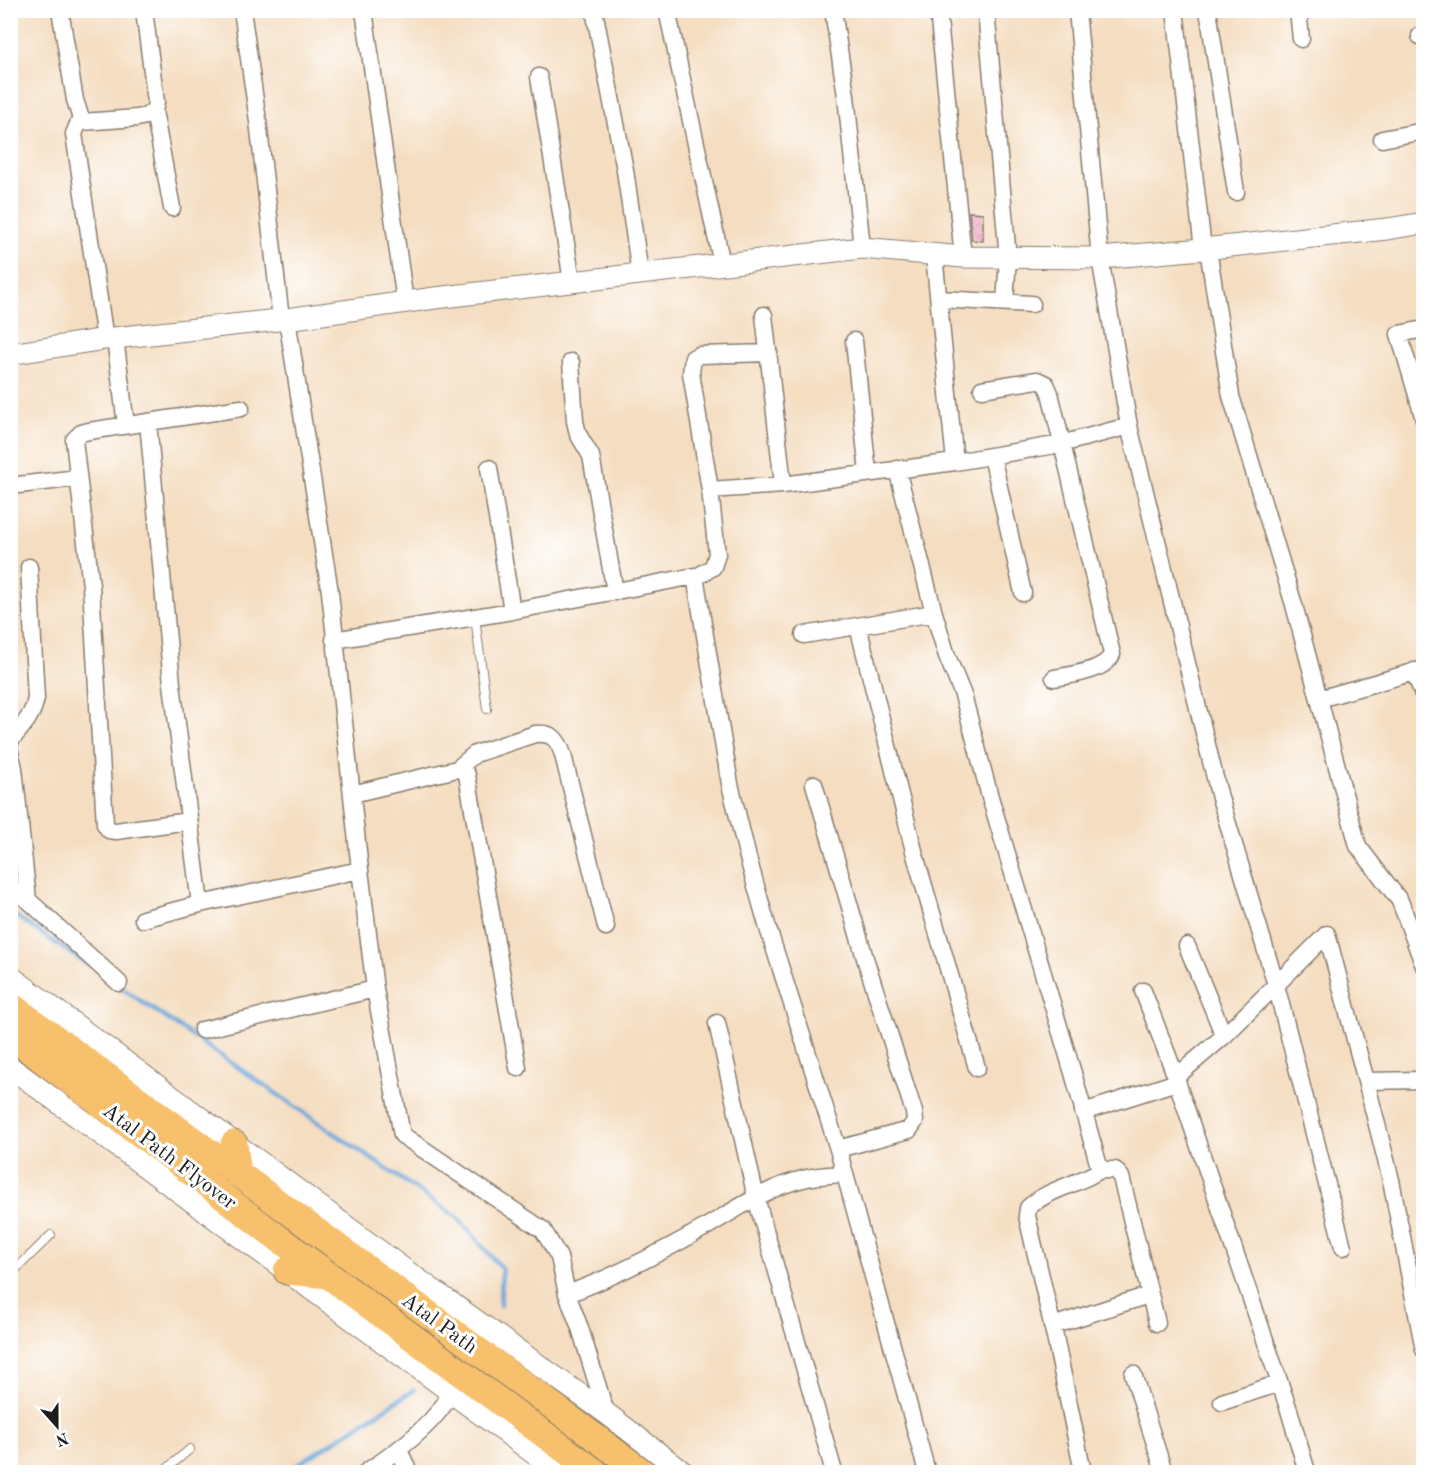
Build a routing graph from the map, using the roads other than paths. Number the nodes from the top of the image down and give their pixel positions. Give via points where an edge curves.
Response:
1 (60, 10) edge
2 (144, 10) edge
3 (242, 10) edge
4 (364, 10) edge
5 (594, 10) edge
6 (667, 10) edge
7 (833, 10) edge
8 (938, 10) edge
9 (986, 10) edge
10 (1077, 10) edge
11 (1174, 10) edge
12 (1208, 10) edge
13 (1299, 10) edge
14 (1301, 39) dead end
15 (539, 77) dead end
16 (153, 111) junction
17 (82, 122) junction
18 (1424, 131) edge
19 (1382, 139) dead end
20 (1236, 192) dead end
21 (172, 208) dead end
22 (1424, 223) edge
23 (862, 248) junction
24 (1205, 249) junction
25 (934, 255) junction
26 (963, 257) junction
27 (1008, 258) junction
28 (1100, 258) junction
29 (722, 264) junction
30 (640, 274) junction
31 (572, 281) junction
32 (939, 299) junction
33 (405, 302) junction
34 (1005, 302) junction
35 (1032, 304) dead end
36 (764, 315) dead end
37 (284, 319) junction
38 (1424, 329) edge
39 (110, 339) junction
40 (854, 341) dead end
41 (769, 353) junction
42 (10, 354) edge
43 (571, 362) dead end
44 (982, 389) dead end
45 (241, 408) dead end
46 (1424, 419) edge
47 (148, 422) junction
48 (126, 425) junction
49 (1129, 426) junction
50 (1061, 444) junction
51 (992, 456) junction
52 (955, 462) junction
53 (489, 468) dead end
54 (897, 469) junction
55 (868, 473) junction
56 (78, 478) junction
57 (783, 485) junction
58 (10, 486) edge
59 (710, 490) junction
60 (29, 567) dead end
61 (695, 576) junction
62 (615, 592) junction
63 (1023, 593) dead end
64 (512, 611) junction
65 (934, 613) junction
66 (475, 617) junction
67 (858, 626) junction
68 (804, 635) dead end
69 (334, 640) junction
70 (1419, 670) edge
71 (1054, 678) dead end
72 (1424, 697) edge
73 (1319, 699) junction
74 (488, 709) dead end
75 (10, 741) edge
76 (10, 752) edge
77 (457, 769) junction
78 (814, 784) dead end
79 (352, 794) junction
80 (189, 821) junction
81 (360, 870) junction
82 (10, 889) edge
83 (28, 900) junction
84 (200, 904) junction
85 (143, 919) dead end
86 (606, 927) dead end
87 (1187, 946) dead end
88 (1424, 966) edge
89 (10, 976) edge
90 (119, 983) dead end
91 (1276, 985) junction
92 (375, 989) junction
93 (1143, 991) dead end
94 (10, 1005) edge
95 (717, 1023) dead end
96 (202, 1030) dead end
97 (10, 1035) edge
98 (1224, 1036) junction
99 (10, 1067) edge
100 (518, 1068) dead end
101 (977, 1068) dead end
102 (1177, 1079) junction
103 (1366, 1081) junction
104 (1424, 1088) edge
105 (1083, 1112) junction
106 (234, 1144) junction
107 (841, 1161) junction
108 (1100, 1170) junction
109 (238, 1174) junction
110 (756, 1198) junction
111 (51, 1235) dead end
112 (1343, 1247) dead end
113 (287, 1271) junction
114 (10, 1275) edge
115 (330, 1275) junction
116 (567, 1294) junction
117 (1149, 1295) junction
118 (1157, 1323) dead end
119 (1053, 1326) junction
120 (1424, 1350) edge
121 (1133, 1374) dead end
122 (1280, 1383) junction
123 (451, 1394) junction
124 (1222, 1402) dead end
125 (606, 1413) junction
126 (190, 1449) dead end
127 (399, 1450) junction
128 (163, 1473) edge
129 (366, 1473) edge
130 (409, 1473) edge
131 (559, 1473) edge
132 (595, 1473) edge
133 (642, 1473) edge
134 (683, 1473) edge
135 (834, 1473) edge
136 (927, 1473) edge
137 (1083, 1473) edge
138 (1164, 1473) edge
139 (1307, 1473) edge

1 - 17 street
2 - 16 street via 156,102
3 - 37 street
4 - 33 street
5 - 30 street via 625,170
6 - 29 street
7 - 23 street
8 - 26 street
9 - 27 street
10 - 28 street
11 - 24 street
12 - 20 street
13 - 14 street
15 - 31 street
16 - 17 street via 137,118
16 - 21 street
17 - 39 street via 74,134 76,155
18 - 19 street
22 - 24 street
23 - 25 street
23 - 29 street
24 - 28 street
24 - 73 street via 1231,396
25 - 26 street
25 - 32 street
26 - 27 street
27 - 28 street
27 - 34 street
28 - 49 street
29 - 30 street
30 - 31 street
31 - 33 street
32 - 34 street
32 - 52 street
33 - 37 street
34 - 35 street
36 - 41 street
37 - 39 street
37 - 69 street via 330,592
38 - 46 street via 1399,334
39 - 42 street
39 - 48 street
40 - 55 street
41 - 57 street
41 - 59 street via 693,358 691,373
43 - 62 street via 575,421 591,456
44 - 50 street via 1043,381 1050,393
45 - 47 street
47 - 48 street
47 - 80 street
48 - 56 street via 77,436 74,448
49 - 50 street
49 - 91 street via 1219,794
50 - 51 street
50 - 71 street via 1112,654 1108,662 1098,667
51 - 52 street
51 - 63 street
52 - 54 street
53 - 64 street
54 - 55 street
54 - 65 street
55 - 57 street
56 - 58 street
56 - 80 street via 91,586 105,824 112,831
57 - 59 street
59 - 61 street via 716,562 708,571
60 - 75 street via 36,698 30,717
61 - 62 street
61 - 107 street via 730,784 748,858
62 - 64 street
64 - 66 street
65 - 67 street
65 - 105 street via 963,695
66 - 69 street
66 - 74 lane
67 - 68 street
67 - 101 street via 915,855
69 - 79 street
70 - 72 street
70 - 73 street
73 - 88 street via 1358,846 1400,901
76 - 83 street
77 - 79 street
77 - 86 street via 476,754 535,734 545,733 557,740
77 - 100 street via 465,772 468,780
78 - 107 street via 915,1112 909,1130
79 - 81 street
80 - 84 street
81 - 84 street
81 - 92 street
82 - 83 street
83 - 90 street
84 - 85 street
87 - 98 street
89 - 106 street
91 - 98 street
91 - 103 street via 1327,934
91 - 112 street
92 - 96 street
92 - 116 street via 402,1134 543,1230 559,1257
93 - 102 street
94 - 109 main road, Atal Path Flyover
95 - 110 street
97 - 115 main road, Atal Path Flyover
98 - 102 street
99 - 113 street
102 - 105 street
102 - 122 street
103 - 104 street via 1421,1080
103 - 120 street
105 - 108 street
106 - 109 main road
106 - 125 street
107 - 110 street
107 - 136 street
108 - 117 street via 1115,1170 1121,1177
108 - 119 street via 1040,1198 1028,1208
109 - 133 main road, Atal Path
110 - 116 street via 613,1276
110 - 135 street
111 - 114 lane
113 - 115 main road
113 - 123 street
115 - 132 main road, Atal Path Flyover
116 - 125 street
117 - 118 street
117 - 119 street
119 - 137 street
121 - 138 street
122 - 124 street
122 - 139 street
123 - 127 street
123 - 131 street
125 - 134 street
126 - 128 lane
127 - 129 street
127 - 130 street

